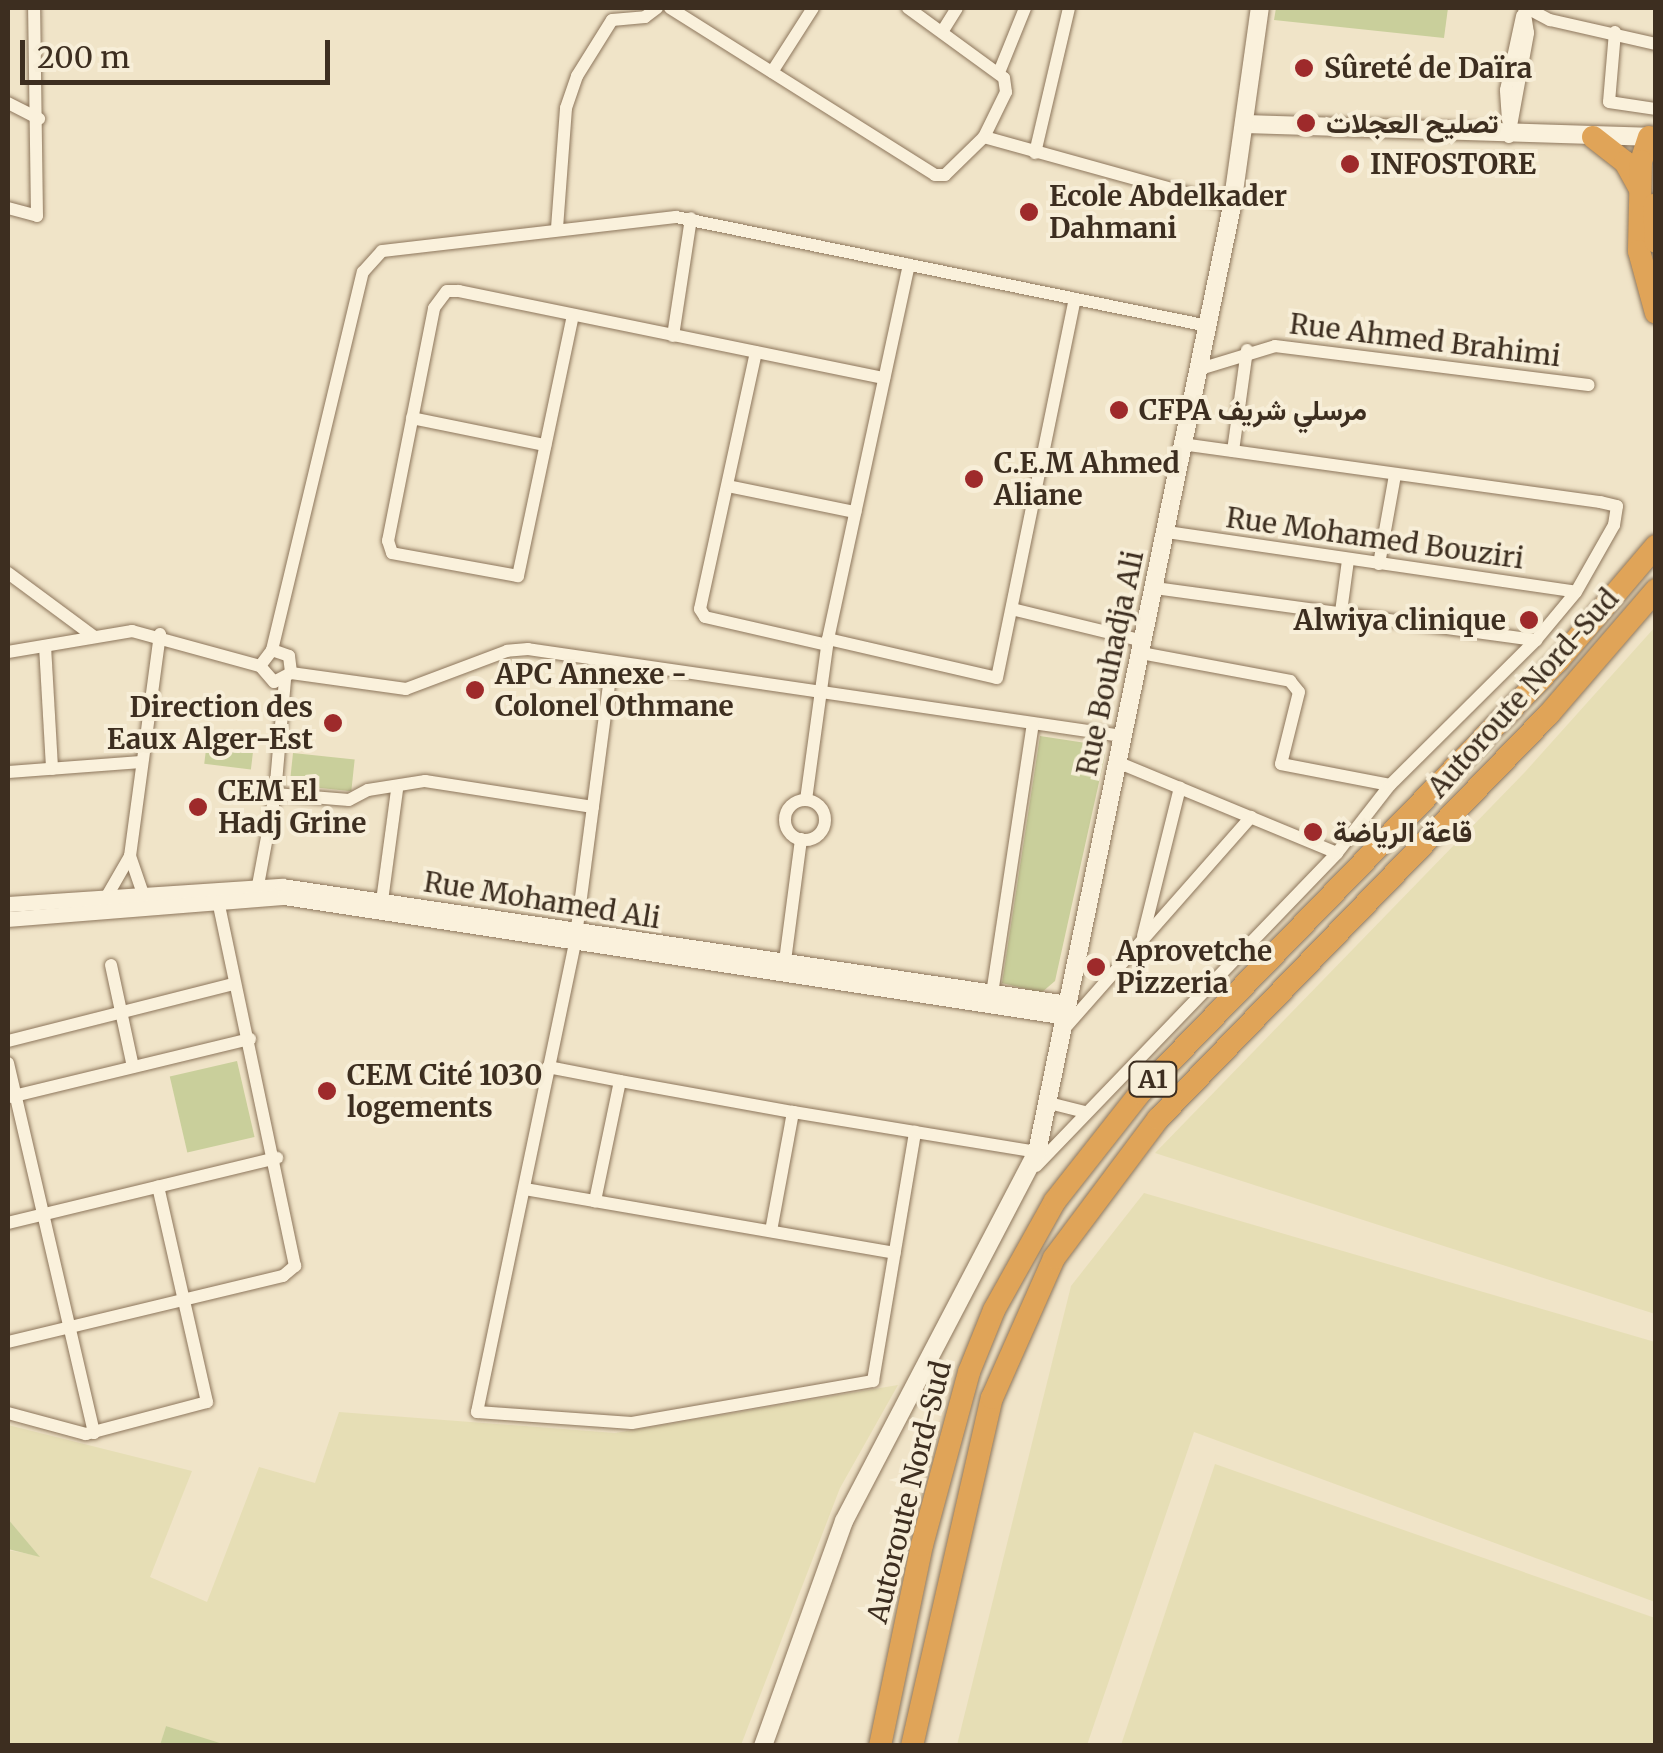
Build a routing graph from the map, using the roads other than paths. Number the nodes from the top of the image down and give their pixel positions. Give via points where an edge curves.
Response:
1 (34, 8) edge
2 (658, 8) edge
3 (670, 8) edge
4 (810, 8) edge
5 (908, 8) edge
6 (957, 8) edge
7 (1025, 8) edge
8 (1069, 8) edge
9 (1260, 8) edge
10 (1525, 8) edge
11 (612, 14) edge
12 (942, 32) junction
13 (1615, 32) junction
14 (1656, 44) edge
15 (1000, 70) junction
16 (772, 72) junction
17 (8, 103) edge
18 (1656, 108) edge
19 (38, 119) junction
20 (1245, 124) junction
21 (984, 137) junction
22 (1508, 137) junction
23 (1593, 137) junction
24 (1652, 137) edge
25 (1035, 153) junction
26 (1650, 178) edge
27 (1232, 206) junction
28 (8, 208) edge
29 (691, 218) junction
30 (557, 228) junction
31 (1656, 242) edge
32 (909, 264) junction
33 (1074, 299) junction
34 (1656, 312) edge
35 (573, 315) junction
36 (1208, 326) junction
37 (674, 336) junction
38 (1247, 350) junction
39 (756, 352) junction
40 (1200, 369) junction
41 (884, 378) junction
42 (1589, 385) dead end
43 (412, 418) junction
44 (1184, 444) junction
45 (545, 445) junction
46 (1234, 452) junction
47 (1395, 475) junction
48 (728, 486) junction
49 (855, 512) junction
50 (1167, 532) junction
51 (1656, 546) edge
52 (1348, 560) junction
53 (1380, 564) junction
54 (8, 573) edge
55 (1155, 588) junction
56 (1656, 590) edge
57 (1576, 592) junction
58 (1012, 609) junction
59 (1341, 612) junction
60 (160, 634) junction
61 (93, 636) junction
62 (1536, 640) junction
63 (828, 642) junction
64 (44, 646) junction
65 (1142, 647) junction
66 (272, 650) junction
67 (8, 652) edge
68 (612, 662) junction
69 (260, 666) junction
70 (288, 676) junction
71 (819, 693) junction
72 (1032, 724) junction
73 (1122, 736) junction
74 (142, 762) junction
75 (1116, 762) junction
76 (52, 769) junction
77 (8, 772) edge
78 (1390, 784) junction
79 (1180, 788) junction
80 (397, 790) junction
81 (275, 794) junction
82 (806, 800) junction
83 (592, 808) junction
84 (1251, 817) junction
85 (801, 839) junction
86 (1337, 853) junction
87 (130, 856) junction
88 (257, 892) junction
89 (107, 896) junction
90 (218, 901) junction
91 (382, 901) junction
92 (8, 904) edge
93 (133, 904) junction
94 (8, 919) edge
95 (576, 936) junction
96 (1142, 941) junction
97 (784, 961) junction
98 (111, 965) dead end
99 (233, 984) junction
100 (992, 994) junction
101 (122, 1011) junction
102 (1065, 1017) junction
103 (250, 1039) junction
104 (8, 1041) edge
105 (8, 1063) edge
106 (134, 1067) junction
107 (548, 1067) junction
108 (620, 1081) junction
109 (11, 1096) edge
110 (1049, 1103) junction
111 (793, 1112) junction
112 (1084, 1112) junction
113 (915, 1132) junction
114 (1037, 1152) junction
115 (277, 1158) junction
116 (1022, 1182) junction
117 (158, 1187) junction
118 (525, 1189) junction
119 (595, 1202) junction
120 (44, 1215) junction
121 (8, 1223) edge
122 (772, 1231) junction
123 (894, 1253) junction
124 (185, 1300) junction
125 (70, 1328) junction
126 (8, 1342) edge
127 (8, 1413) edge
128 (94, 1432) junction
129 (764, 1746) edge
130 (880, 1746) edge
131 (912, 1746) edge

1 - 19 street
2 - 11 street via 645,17
3 - 16 street
4 - 16 street
5 - 12 street
6 - 12 street
7 - 15 street
8 - 25 street
9 - 20 main road, Rue Bouhadja Ali
10 - 13 street via 1550,20
10 - 22 street via 1528,33
11 - 30 street via 566,108
12 - 15 street
13 - 14 street
13 - 18 street via 1609,102
15 - 21 street via 1006,92
16 - 21 street via 934,175 952,172
17 - 19 street
19 - 28 street via 36,216
20 - 22 main road
20 - 27 main road, Rue Bouhadja Ali
21 - 25 street
22 - 23 main road
23 - 24 main road
23 - 26 highway
24 - 26 highway
25 - 27 street
26 - 31 highway
26 - 34 highway via 1641,274
27 - 36 main road, Rue Bouhadja Ali
29 - 30 street
29 - 32 street
29 - 37 street
30 - 66 street via 373,257 363,272
32 - 33 street
32 - 41 street
33 - 36 street
33 - 58 street
35 - 37 street
35 - 43 street via 460,291 439,296
35 - 45 street
36 - 40 main road, Rue Bouhadja Ali
37 - 39 street
38 - 40 street, Rue Ahmed Brahimi
38 - 42 street, Rue Ahmed Brahimi via 1275,346
38 - 46 street
39 - 41 street
39 - 48 street
40 - 44 main road, Rue Bouhadja Ali
41 - 49 street
43 - 45 street
43 - 45 street via 388,548 508,579 521,570
44 - 46 street
44 - 50 main road, Rue Bouhadja Ali
46 - 47 street
47 - 53 street
47 - 57 street via 1617,506 1604,548
48 - 49 street
48 - 63 street via 702,613
49 - 63 street
50 - 52 street, Rue Mohamed Bouziri
50 - 55 main road, Rue Bouhadja Ali
51 - 130 highway, Autoroute Nord-Sud / A1 via 1558,662 1140,1093 1054,1200 994,1310 969,1372 922,1545
52 - 53 street, Rue Mohamed Bouziri
52 - 59 street
53 - 57 street, Rue Mohamed Bouziri
54 - 61 street
55 - 59 street
55 - 65 main road, Rue Bouhadja Ali
56 - 131 highway, Autoroute Nord-Sud / A1 via 1549,714 1158,1120 1064,1243 1029,1302 992,1398
57 - 62 street
58 - 63 street via 998,678
58 - 65 street
59 - 62 street
60 - 61 street
60 - 69 street
60 - 74 street
61 - 64 street
62 - 78 street
63 - 71 street
64 - 67 street
64 - 76 street
65 - 73 main road, Rue Bouhadja Ali
65 - 78 street via 1290,681 1299,692 1280,764
66 - 69 street
66 - 70 street via 289,656
68 - 70 street via 518,648 406,689
68 - 71 street
68 - 83 street
69 - 70 street via 268,680
70 - 81 street
71 - 72 street
71 - 82 street
72 - 73 street
72 - 100 street
73 - 75 main road, Rue Bouhadja Ali
74 - 76 street
74 - 87 street
75 - 79 street
75 - 102 main road, Rue Bouhadja Ali
76 - 77 street
78 - 86 street
79 - 84 street
79 - 96 street
80 - 81 street via 368,790 349,800
80 - 83 street via 425,781
80 - 91 street
81 - 88 street
82 - 85 street via 786,817
82 - 85 street via 818,805 825,823 814,838
83 - 95 street
84 - 86 street
84 - 96 street
85 - 97 street
86 - 112 street
87 - 89 street
87 - 93 street
88 - 90 street
88 - 91 street, Rue Mohamed Ali
88 - 93 street, Rue Mohamed Ali
88 - 95 street
89 - 92 street, Rue Mohamed Ali
89 - 93 street, Rue Mohamed Ali
89 - 93 street
90 - 93 street
90 - 99 street
91 - 95 street, Rue Mohamed Ali
93 - 94 street
95 - 97 street, Rue Mohamed Ali
95 - 102 street
95 - 107 street
96 - 102 street
97 - 100 street, Rue Mohamed Ali
98 - 101 street
99 - 101 street
99 - 103 street
100 - 102 street, Rue Mohamed Ali
101 - 104 street
101 - 106 street
102 - 110 main road, Rue Bouhadja Ali
103 - 106 street
103 - 115 street
105 - 109 street
106 - 109 street
107 - 108 street
107 - 118 street
108 - 111 street
108 - 119 street
109 - 120 street
110 - 112 street
110 - 114 main road, Rue Bouhadja Ali
111 - 113 street
111 - 122 street
112 - 116 street
113 - 114 street
113 - 123 street
114 - 116 main road, Rue Bouhadja Ali
115 - 117 street
115 - 124 street via 297,1256 291,1272
116 - 129 main road, Rue Bouhadja Ali via 844,1521
117 - 120 street
117 - 124 street
118 - 119 street
118 - 123 street via 510,1234 477,1412 632,1423 867,1384 878,1376
119 - 122 street
120 - 121 street
120 - 125 street
122 - 123 street
124 - 125 street
124 - 128 street via 207,1402
125 - 126 street
125 - 128 street
127 - 128 street

